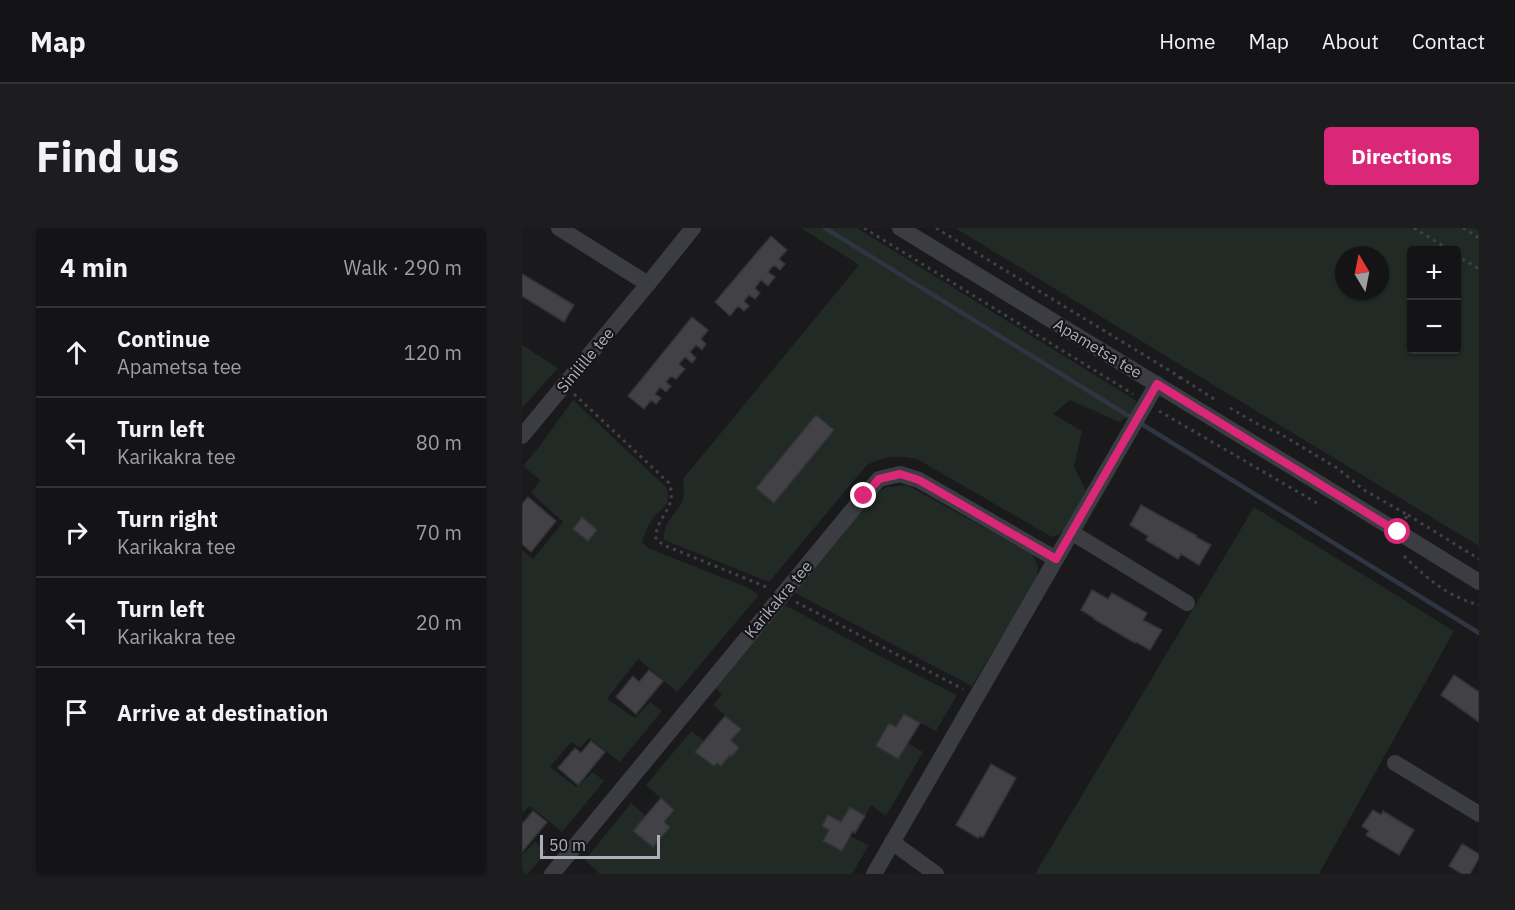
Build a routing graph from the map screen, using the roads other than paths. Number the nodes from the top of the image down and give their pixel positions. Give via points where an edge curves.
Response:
1 (559, 228) edge
2 (693, 228) edge
3 (900, 228) edge
4 (648, 284) junction
5 (1157, 384) junction
6 (522, 436) edge
7 (1071, 532) junction
8 (1056, 559) junction
9 (1479, 582) edge
10 (1186, 603) dead end
11 (1395, 763) dead end
12 (1479, 814) edge
13 (892, 842) junction
14 (552, 874) edge
15 (874, 874) edge
16 (936, 874) edge

1 - 4 street
2 - 4 street, Sinilille tee
3 - 5 street, Apametsa tee
4 - 6 street, Sinilille tee
5 - 7 street
5 - 9 street, Apametsa tee
7 - 8 street
7 - 10 street
8 - 13 street
8 - 14 street, Karikakra tee via 919,480 900,474 879,479
11 - 12 street
13 - 15 street
13 - 16 street

